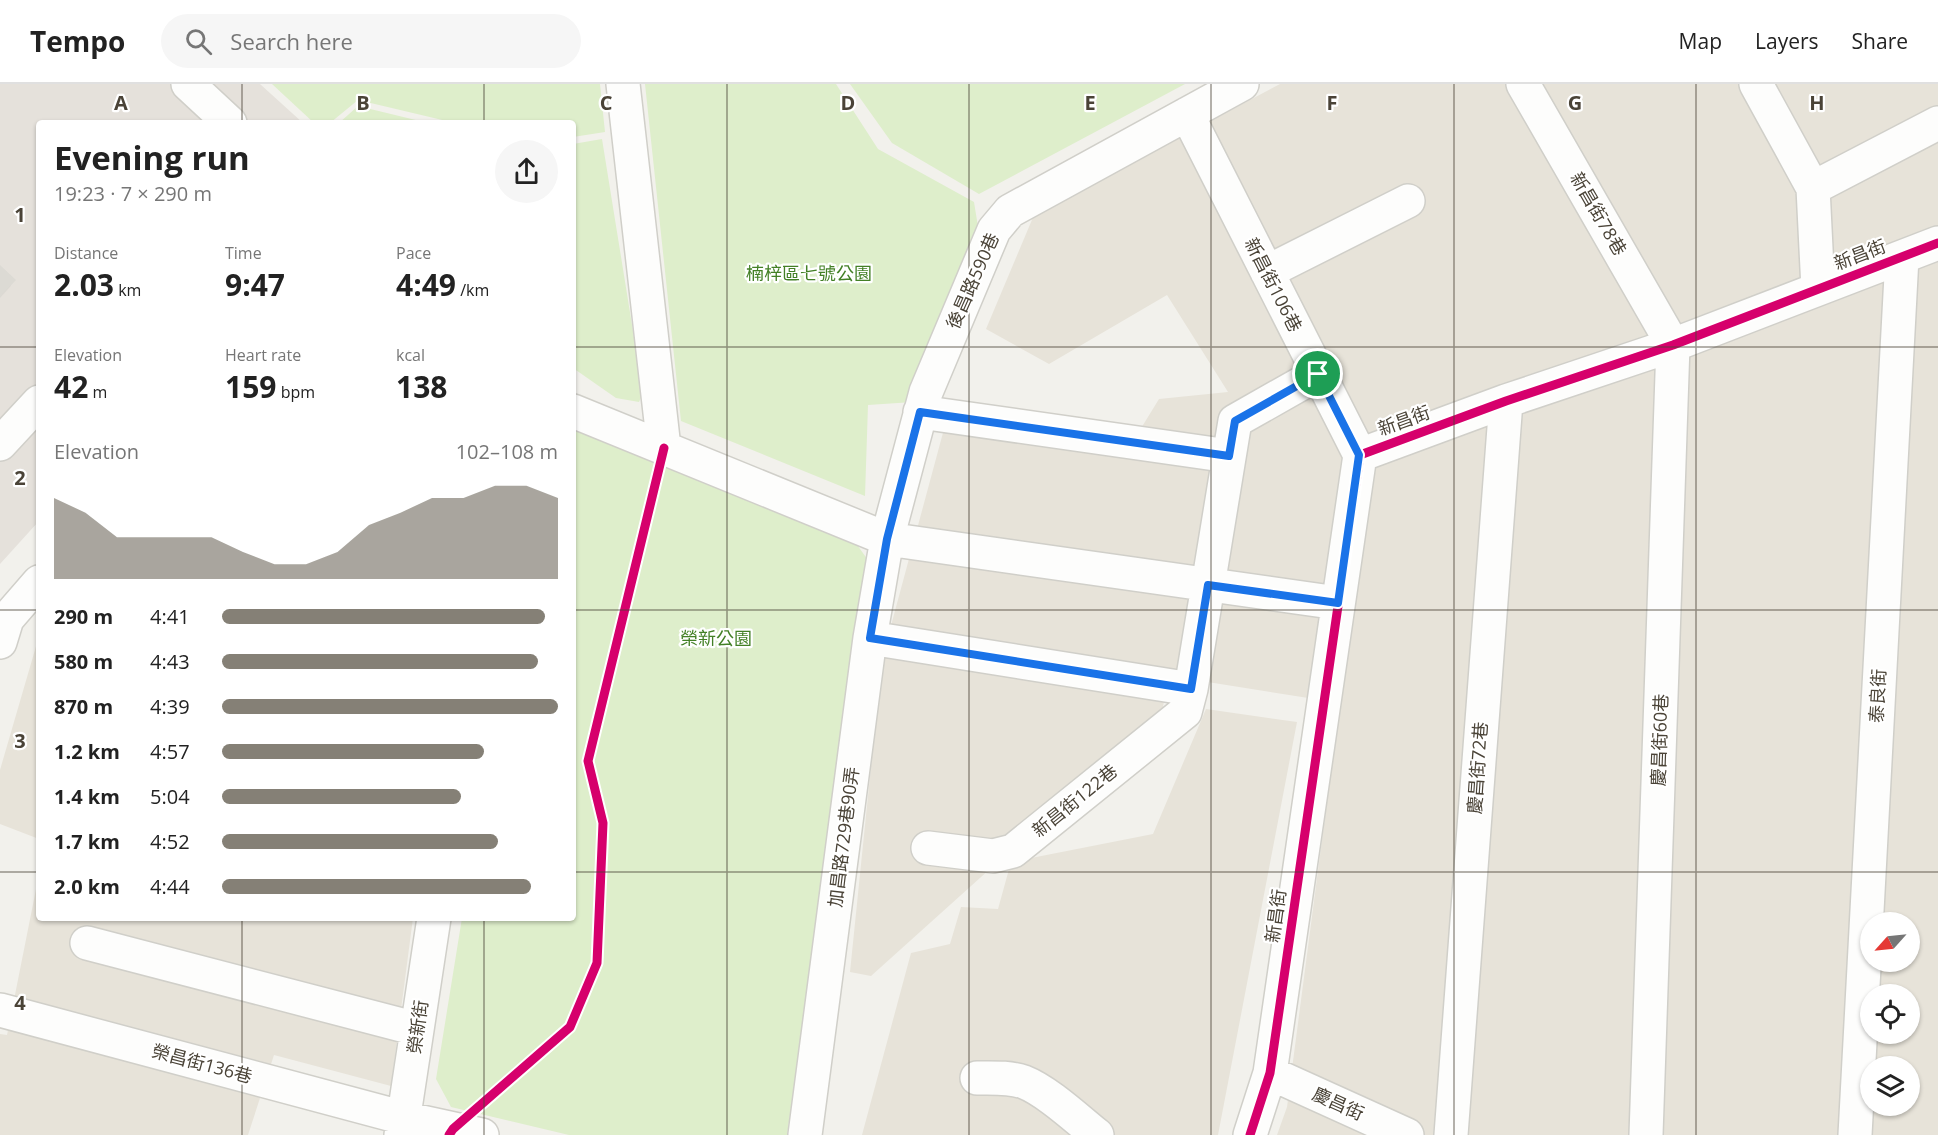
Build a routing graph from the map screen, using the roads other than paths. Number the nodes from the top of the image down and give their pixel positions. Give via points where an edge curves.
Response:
1 (188, 84) edge
2 (623, 84) edge
3 (1242, 84) edge
4 (1523, 84) edge
5 (1756, 84) edge
6 (1187, 114) junction
7 (227, 120) edge
8 (1938, 123) edge
9 (1813, 188) junction
10 (1408, 201) dead end
11 (1938, 243) edge
12 (1902, 257) junction
13 (1267, 272) junction
14 (1818, 289) junction
15 (1673, 345) junction
16 (1318, 374) junction
17 (1506, 401) junction
18 (36, 405) edge
19 (576, 412) edge
20 (920, 412) junction
21 (0, 444) edge
22 (664, 448) junction
23 (1359, 455) junction
24 (1229, 456) junction
25 (887, 539) junction
26 (36, 585) edge
27 (1208, 585) junction
28 (1338, 603) junction
29 (870, 638) junction
30 (0, 642) edge
31 (1191, 689) junction
32 (928, 848) dead end
33 (434, 921) edge
34 (87, 943) dead end
35 (0, 1010) edge
36 (417, 1029) junction
37 (1270, 1073) junction
38 (977, 1078) dead end
39 (403, 1126) edge
40 (482, 1135) edge
41 (805, 1135) edge
42 (1097, 1135) edge
43 (1250, 1135) edge
44 (1407, 1135) edge
45 (1451, 1135) edge
46 (1646, 1135) edge
47 (1855, 1135) edge

1 - 7 street
2 - 22 street
3 - 6 street, 後昌路590巷
4 - 15 street, 新昌街78巷
5 - 9 street
6 - 13 street, 新昌街106巷
6 - 20 street, 後昌路590巷 via 1010,211 994,230
8 - 9 street
9 - 14 street
10 - 13 street
11 - 12 street, 新昌街
12 - 14 street, 新昌街
12 - 47 street, 泰良街
13 - 16 street, 新昌街106巷
14 - 15 street, 新昌街
15 - 17 street, 新昌街
15 - 46 street, 慶昌街60巷
16 - 23 street, 新昌街106巷
16 - 24 street, 新昌街122巷 via 1235,421
17 - 23 street, 新昌街
17 - 45 street, 慶昌街72巷
18 - 21 street
19 - 22 street
20 - 24 street
20 - 25 street, 後昌路590巷
22 - 25 street
23 - 28 street, 新昌街
24 - 27 street, 新昌街122巷
25 - 27 street
25 - 29 street, 加昌路729巷90弄
26 - 30 street via 7,619
27 - 28 street
27 - 31 street, 新昌街122巷
28 - 37 street, 新昌街
29 - 31 street
29 - 41 street, 加昌路729巷90弄
31 - 32 street, 新昌街122巷 via 1185,712 1178,719 1013,851 993,856
33 - 36 street, 榮新街
34 - 36 street
35 - 39 street, 榮昌街136巷
36 - 39 street, 榮新街
37 - 43 street, 新昌街
37 - 44 street, 慶昌街
38 - 42 street via 1024,1082
39 - 40 street, 榮昌街136巷

